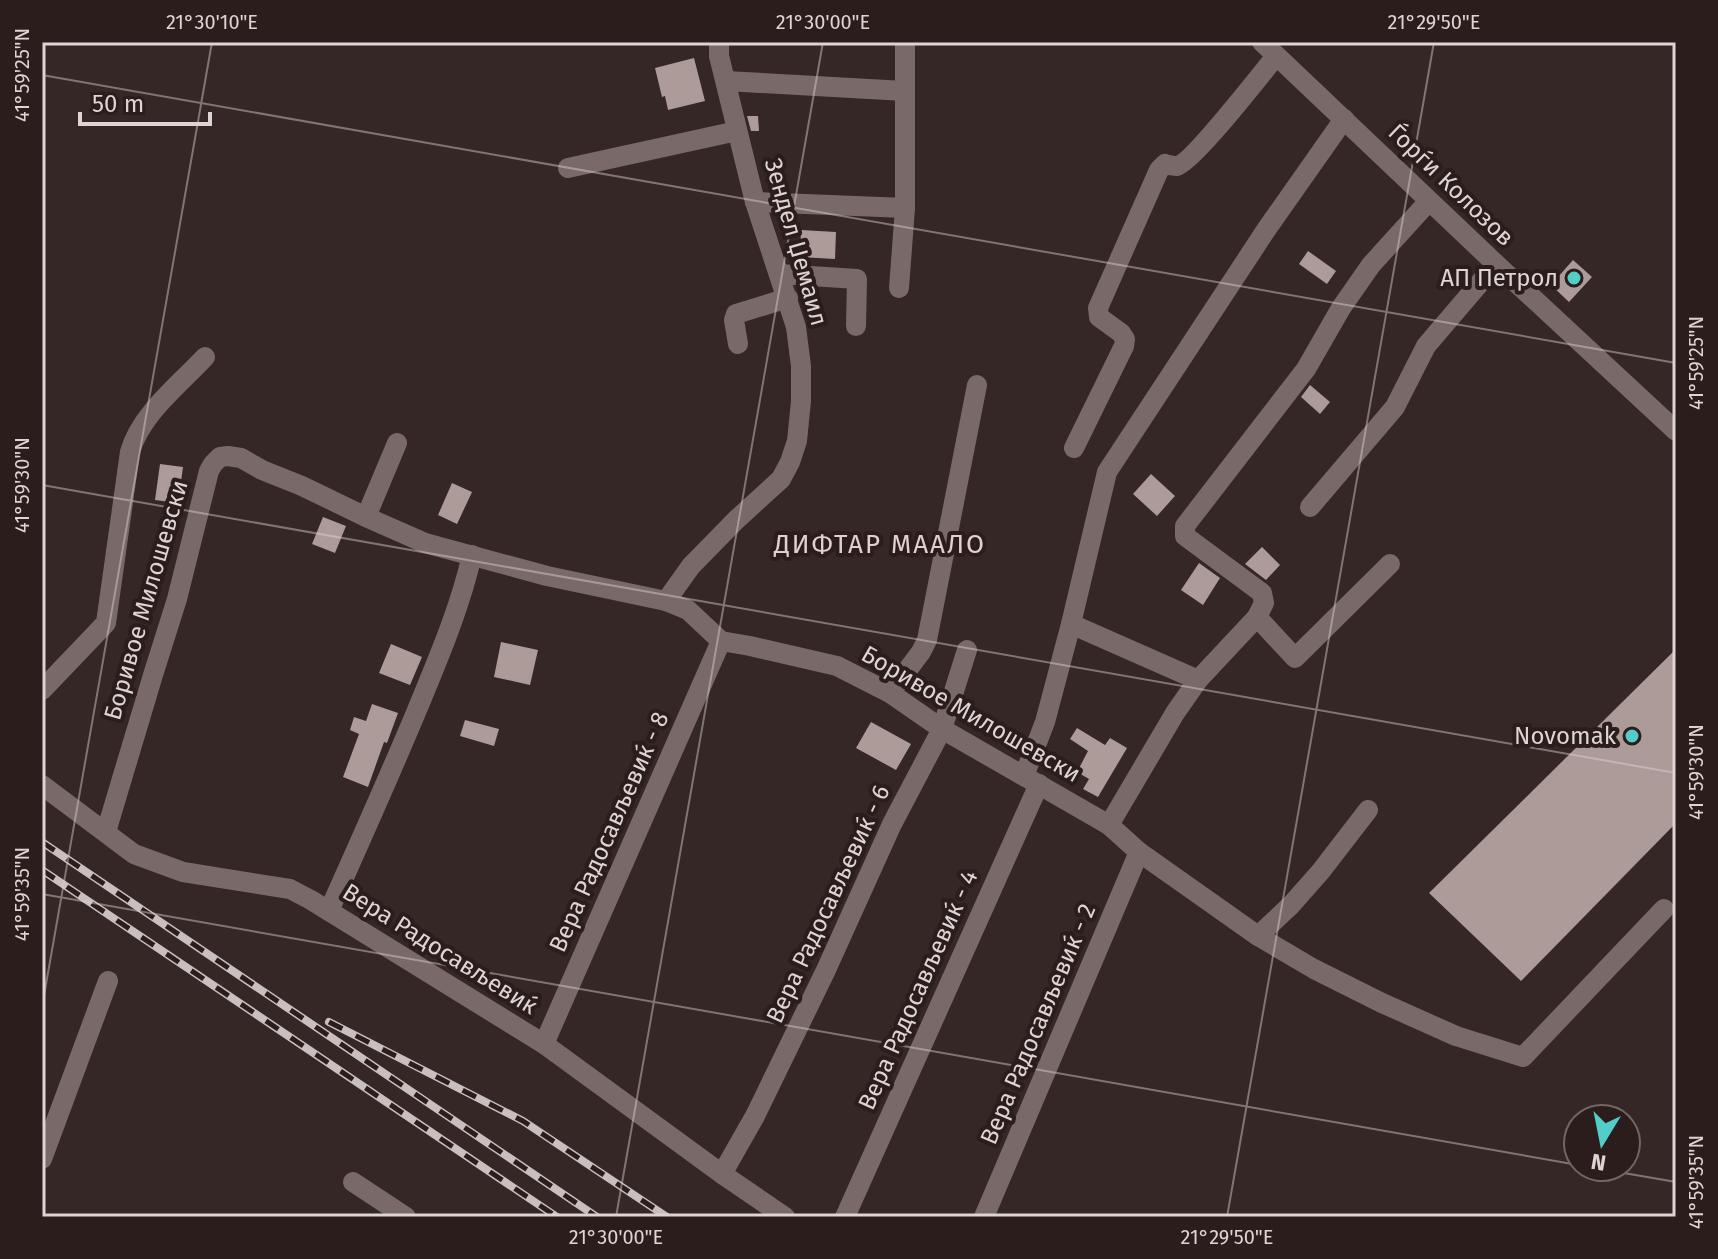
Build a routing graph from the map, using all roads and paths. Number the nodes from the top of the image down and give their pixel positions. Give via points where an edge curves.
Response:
1 (719, 42) edge
2 (905, 42) edge
3 (1269, 49) edge
4 (726, 81) junction
5 (905, 91) junction
6 (1344, 119) junction
7 (737, 131) junction
8 (568, 168) dead end
9 (1429, 201) junction
10 (755, 202) junction
11 (905, 208) junction
12 (1496, 264) junction
13 (779, 274) junction
14 (899, 288) dead end
15 (788, 298) junction
16 (856, 326) dead end
17 (738, 344) dead end
18 (205, 357) dead end
19 (977, 385) dead end
20 (1676, 431) edge
21 (397, 443) dead end
22 (1074, 448) dead end
23 (1310, 507) dead end
24 (366, 517) junction
25 (472, 555) junction
26 (1390, 564) dead end
27 (666, 601) junction
28 (1257, 617) junction
29 (1071, 624) junction
30 (721, 641) junction
31 (967, 650) dead end
32 (1198, 680) junction
33 (42, 690) edge
34 (890, 693) junction
35 (942, 729) junction
36 (1032, 780) junction
37 (42, 785) edge
38 (1368, 810) dead end
39 (1109, 825) junction
40 (106, 832) junction
41 (1139, 852) junction
42 (1664, 909) dead end
43 (329, 911) junction
44 (1258, 936) junction
45 (108, 981) dead end
46 (544, 1044) junction
47 (42, 1159) edge
48 (722, 1174) junction
49 (353, 1182) dead end
50 (406, 1217) edge
51 (785, 1217) edge
52 (845, 1217) edge
53 (984, 1217) edge

1 - 4 street, Зендел Џемаил
2 - 5 street
3 - 6 street, Ѓорѓи Колозов
3 - 22 street via 1204,142 1185,162 1159,170 1098,308 1099,317 1121,333 1124,346
4 - 5 street
4 - 7 street, Зендел Џемаил
5 - 11 street
6 - 9 street, Ѓорѓи Колозов
6 - 29 street, Вера Радосављевиќ - 4 via 1107,472
7 - 8 street
7 - 10 street, Зендел Џемаил
9 - 12 street, Ѓорѓи Колозов
9 - 28 street via 1371,265 1306,369 1185,526 1185,536 1262,593
10 - 11 street
10 - 13 street, Зендел Џемаил
11 - 14 street
12 - 20 street, Ѓорѓи Колозов
12 - 23 street via 1426,346 1395,407
13 - 15 street, Зендел Џемаил
13 - 16 street via 857,279
15 - 17 street via 736,314
15 - 27 street, Зендел Џемаил via 801,366 797,441 790,462 781,479 691,566
18 - 33 street via 135,436 106,623
19 - 34 street via 927,640
21 - 24 street
24 - 25 street, Боривое Милошевски via 425,543
24 - 40 street, Боривое Милошевски via 241,458 220,457 213,464
25 - 27 street, Боривое Милошевски
25 - 43 street via 442,649
26 - 28 street via 1295,658
27 - 30 street, Боривое Милошевски via 688,610
28 - 32 street
29 - 32 street
29 - 36 street, Вера Радосављевиќ - 4
30 - 34 street, Боривое Милошевски via 837,666
30 - 46 street, Вера Радосављевиќ - 8
31 - 35 street, Вера Радосављевиќ - 6
32 - 39 street
34 - 35 street, Боривое Милошевски
35 - 36 street, Боривое Милошевски
35 - 48 street, Вера Радосављевиќ - 6
36 - 39 street, Боривое Милошевски
36 - 52 street, Вера Радосављевиќ - 4
37 - 40 street, Вера Радосављевиќ
38 - 44 street via 1321,871
39 - 41 street, Боривое Милошевски
40 - 43 street, Вера Радосављевиќ via 134,854 183,872 290,889
41 - 44 street, Боривое Милошевски
41 - 53 street, Вера Радосављевиќ - 2
42 - 44 street, Боривое Милошевски via 1523,1057 1456,1036 1382,1003
43 - 46 street, Вера Радосављевиќ
45 - 47 street
46 - 48 street, Вера Радосављевиќ
48 - 51 street, Вера Радосављевиќ
49 - 50 street

